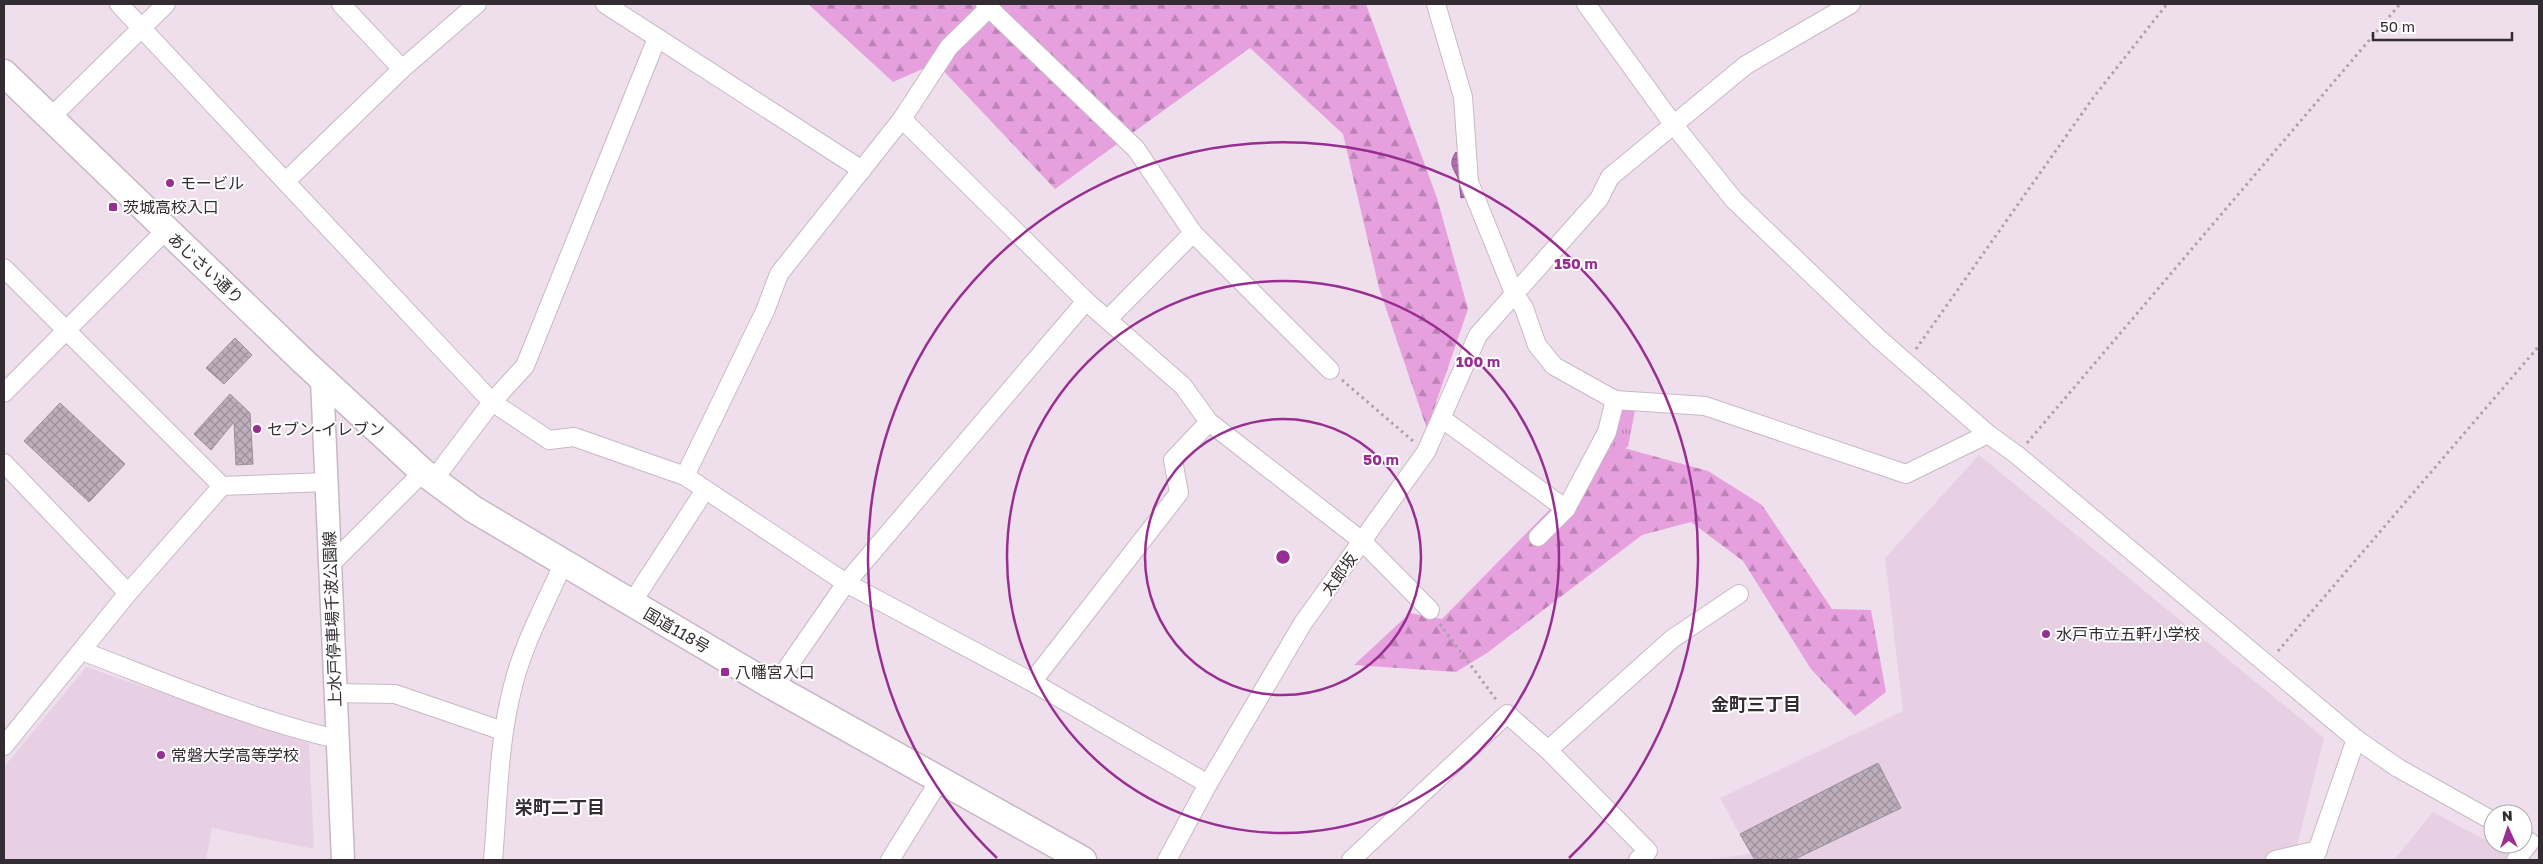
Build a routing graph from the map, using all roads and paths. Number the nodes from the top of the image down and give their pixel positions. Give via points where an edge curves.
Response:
1 (119, 4) edge
2 (166, 4) edge
3 (340, 4) edge
4 (477, 4) edge
5 (605, 4) edge
6 (1436, 4) edge
7 (1586, 4) edge
8 (1851, 4) edge
9 (2167, 4) edge
10 (2400, 4) edge
11 (987, 6) edge
12 (141, 27) junction
13 (658, 38) junction
14 (402, 69) junction
15 (4, 73) edge
16 (50, 118) junction
17 (902, 118) junction
18 (1673, 124) junction
19 (862, 170) junction
20 (286, 181) junction
21 (166, 230) junction
22 (1193, 233) junction
23 (4, 268) edge
24 (1514, 293) junction
25 (1086, 301) junction
26 (1108, 319) junction
27 (68, 331) junction
28 (2539, 346) edge
29 (1907, 362) junction
30 (1330, 370) joint
31 (322, 379) junction
32 (4, 393) edge
33 (1615, 400) junction
34 (492, 402) junction
35 (1441, 418) junction
36 (1209, 422) junction
37 (1988, 434) junction
38 (1426, 452) junction
39 (2017, 455) junction
40 (4, 463) edge
41 (428, 476) junction
42 (686, 476) junction
43 (327, 482) junction
44 (222, 486) junction
45 (705, 490) junction
46 (1566, 509) junction
47 (1538, 537) dead end
48 (1362, 541) junction
49 (563, 564) junction
50 (330, 565) junction
51 (846, 583) junction
52 (128, 592) junction
53 (1739, 594) dead end
54 (631, 604) junction
55 (1430, 610) joint
56 (82, 651) junction
57 (2266, 664) junction
58 (1032, 682) junction
59 (774, 687) junction
60 (335, 693) junction
61 (1507, 714) junction
62 (503, 731) junction
63 (337, 739) junction
64 (2356, 739) junction
65 (4, 746) edge
66 (1548, 750) junction
67 (939, 781) junction
68 (1208, 784) junction
69 (2483, 815) edge
70 (2316, 855) edge
71 (343, 860) edge
72 (493, 860) edge
73 (890, 860) edge
74 (1083, 860) edge
75 (1167, 860) edge
76 (1350, 860) edge
77 (1638, 860) edge
78 (2274, 860) edge

1 - 12 street
2 - 12 street
3 - 14 street
4 - 14 street
5 - 13 street
6 - 24 street via 1463,97 1469,182
7 - 18 street
8 - 18 street, 太郎坂 via 1746,65
9 - 29 path via 2093,98
10 - 39 path
11 - 17 street via 949,47
11 - 22 street via 1136,149
12 - 16 street
12 - 20 street
13 - 19 street
13 - 34 street via 525,366
14 - 20 street
15 - 16 highway, あじさい通り
16 - 21 highway, あじさい通り
17 - 19 street
17 - 25 street
18 - 24 street, 太郎坂 via 1610,177 1599,199
18 - 29 street via 1734,200
19 - 42 street via 779,274 765,311
20 - 34 street
21 - 27 street
21 - 31 highway, あじさい通り
22 - 26 street
22 - 30 street
23 - 27 street
24 - 33 street via 1524,308 1537,345 1554,366
24 - 35 street, 太郎坂 via 1478,335
25 - 26 street
25 - 51 street
26 - 36 street via 1183,386
27 - 32 street
27 - 44 street
28 - 57 path
29 - 37 street
30 - 38 path
31 - 41 highway, 国道118号
31 - 43 main road, 上水戸停車場千波公園線
33 - 37 street via 1705,406 1906,474
33 - 46 street via 1607,432
34 - 41 street
34 - 42 street via 549,440 574,437
35 - 38 street, 太郎坂
35 - 46 street
36 - 48 street
36 - 58 street via 1173,460 1179,493
37 - 39 street
38 - 48 street, 太郎坂
39 - 57 street
40 - 52 street
41 - 49 highway, 国道118号 via 473,509
41 - 50 street
42 - 45 street
43 - 44 street
43 - 50 main road, 上水戸停車場千波公園線
44 - 52 street
45 - 51 street
45 - 54 street
46 - 47 street
48 - 55 street
48 - 68 street, 太郎坂 via 1303,624
49 - 54 highway, 国道118号
49 - 62 street via 528,641 512,688
50 - 60 main road, 上水戸停車場千波公園線
51 - 58 street
51 - 59 street
52 - 56 street
53 - 66 street via 1672,638
54 - 59 highway, 国道118号
55 - 61 path
56 - 63 street via 198,696
56 - 65 street
57 - 64 street
58 - 68 street
59 - 67 highway, 国道118号
60 - 62 street via 395,694
60 - 63 main road, 上水戸停車場千波公園線
61 - 66 street
61 - 76 street
62 - 72 street
63 - 71 main road, 上水戸停車場千波公園線
64 - 69 street via 2398,768
64 - 70 street
66 - 77 street via 1648,851
67 - 73 street
67 - 74 highway, 国道118号
68 - 75 street, 太郎坂
70 - 78 street

